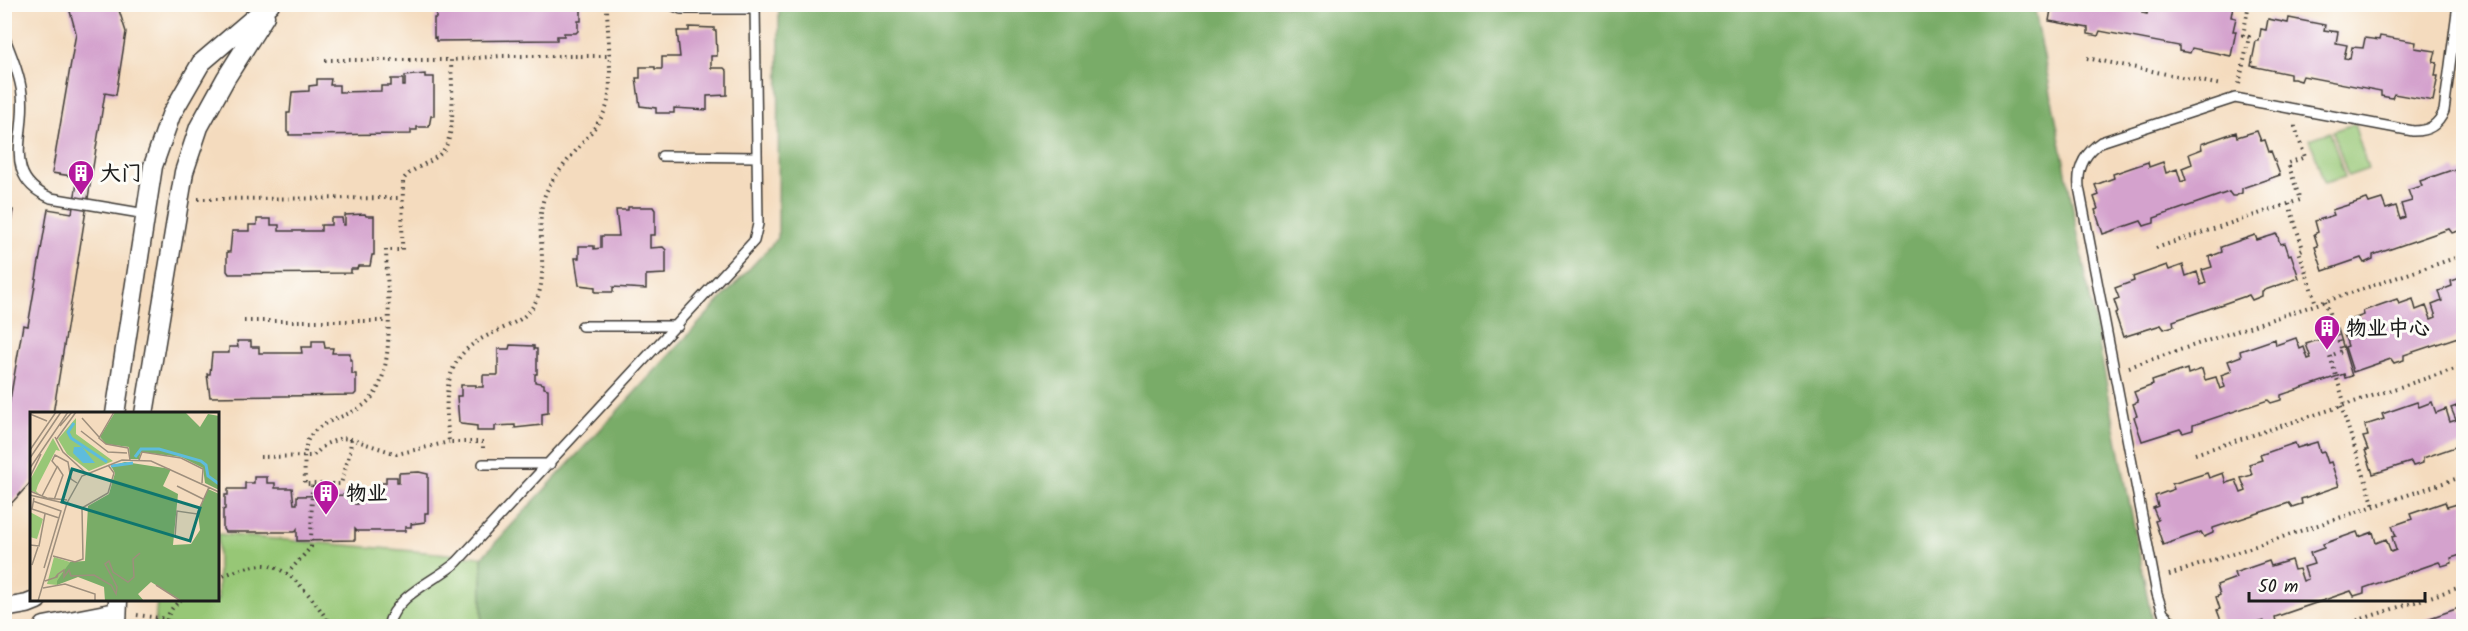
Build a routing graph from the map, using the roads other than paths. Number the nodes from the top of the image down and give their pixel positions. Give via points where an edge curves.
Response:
1 (271, 4) edge
2 (669, 4) edge
3 (2457, 4) edge
4 (755, 7) edge
5 (4, 36) edge
6 (662, 156) dead end
7 (757, 157) junction
8 (146, 214) junction
9 (582, 326) dead end
10 (678, 326) junction
11 (115, 412) edge
12 (144, 412) edge
13 (483, 464) road end
14 (550, 464) junction
15 (34, 601) edge
16 (89, 601) edge
17 (4, 608) edge
18 (117, 613) edge
19 (86, 622) edge
20 (44, 627) edge
21 (388, 627) edge
22 (2176, 627) edge

1 - 8 street via 201,63 171,115 153,166
1 - 12 street via 199,127 184,172
2 - 4 lane via 681,9
3 - 22 lane via 2444,111 2437,124 2422,131 2237,93 2101,142 2081,165 2079,187 2157,594 2163,613
4 - 7 lane
5 - 8 lane via 22,92 16,156 26,180 51,198
6 - 7 lane
7 - 10 lane via 758,224 754,241
8 - 11 street
9 - 10 lane
10 - 14 lane
13 - 14 lane
14 - 21 lane via 457,562 401,603
15 - 17 street
16 - 19 street
18 - 19 street
19 - 20 street

